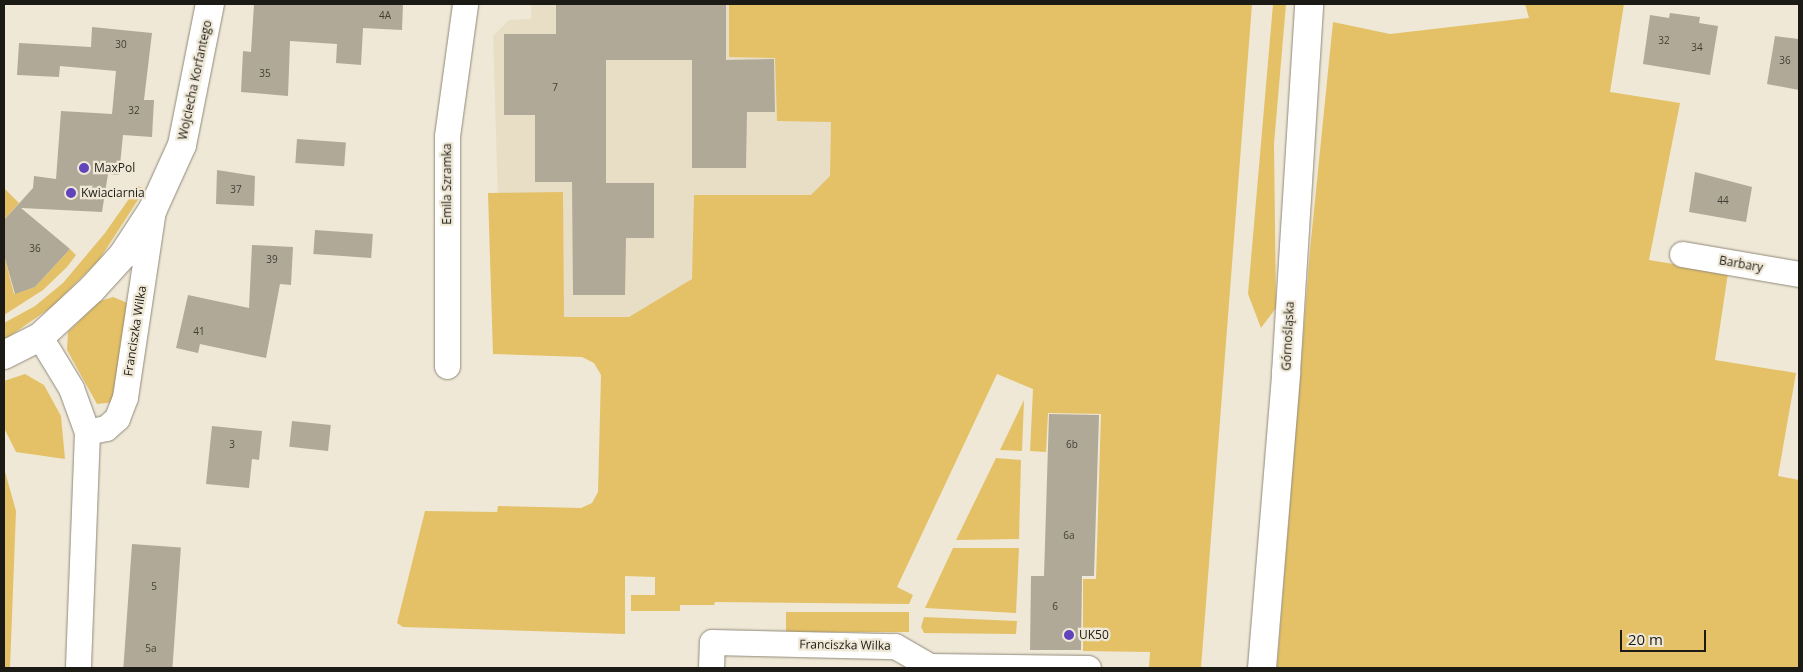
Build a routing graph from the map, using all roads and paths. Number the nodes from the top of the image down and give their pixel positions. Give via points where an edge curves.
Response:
1 (210, 4) edge
2 (466, 4) edge
3 (1309, 4) edge
4 (153, 209) junction
5 (1682, 254) dead end
6 (1799, 274) edge
7 (40, 337) junction
8 (4, 355) edge
9 (447, 366) dead end
10 (87, 432) junction
11 (78, 668) edge
12 (711, 668) edge
13 (1088, 668) edge
14 (1262, 668) edge

1 - 4 street, Wojciecha Korfantego via 182,145
2 - 9 street, Emila Szramka via 447,136
3 - 14 street, Górnośląska via 1286,372
4 - 7 street, Wojciecha Korfantego via 123,255
4 - 10 street, Franciszka Wilka via 125,398 117,418 106,428
5 - 6 street, Barbary
7 - 8 street, Wojciecha Korfantego
7 - 10 street via 71,388
10 - 11 street
12 - 13 street, Franciszka Wilka via 712,642 895,646 929,666

